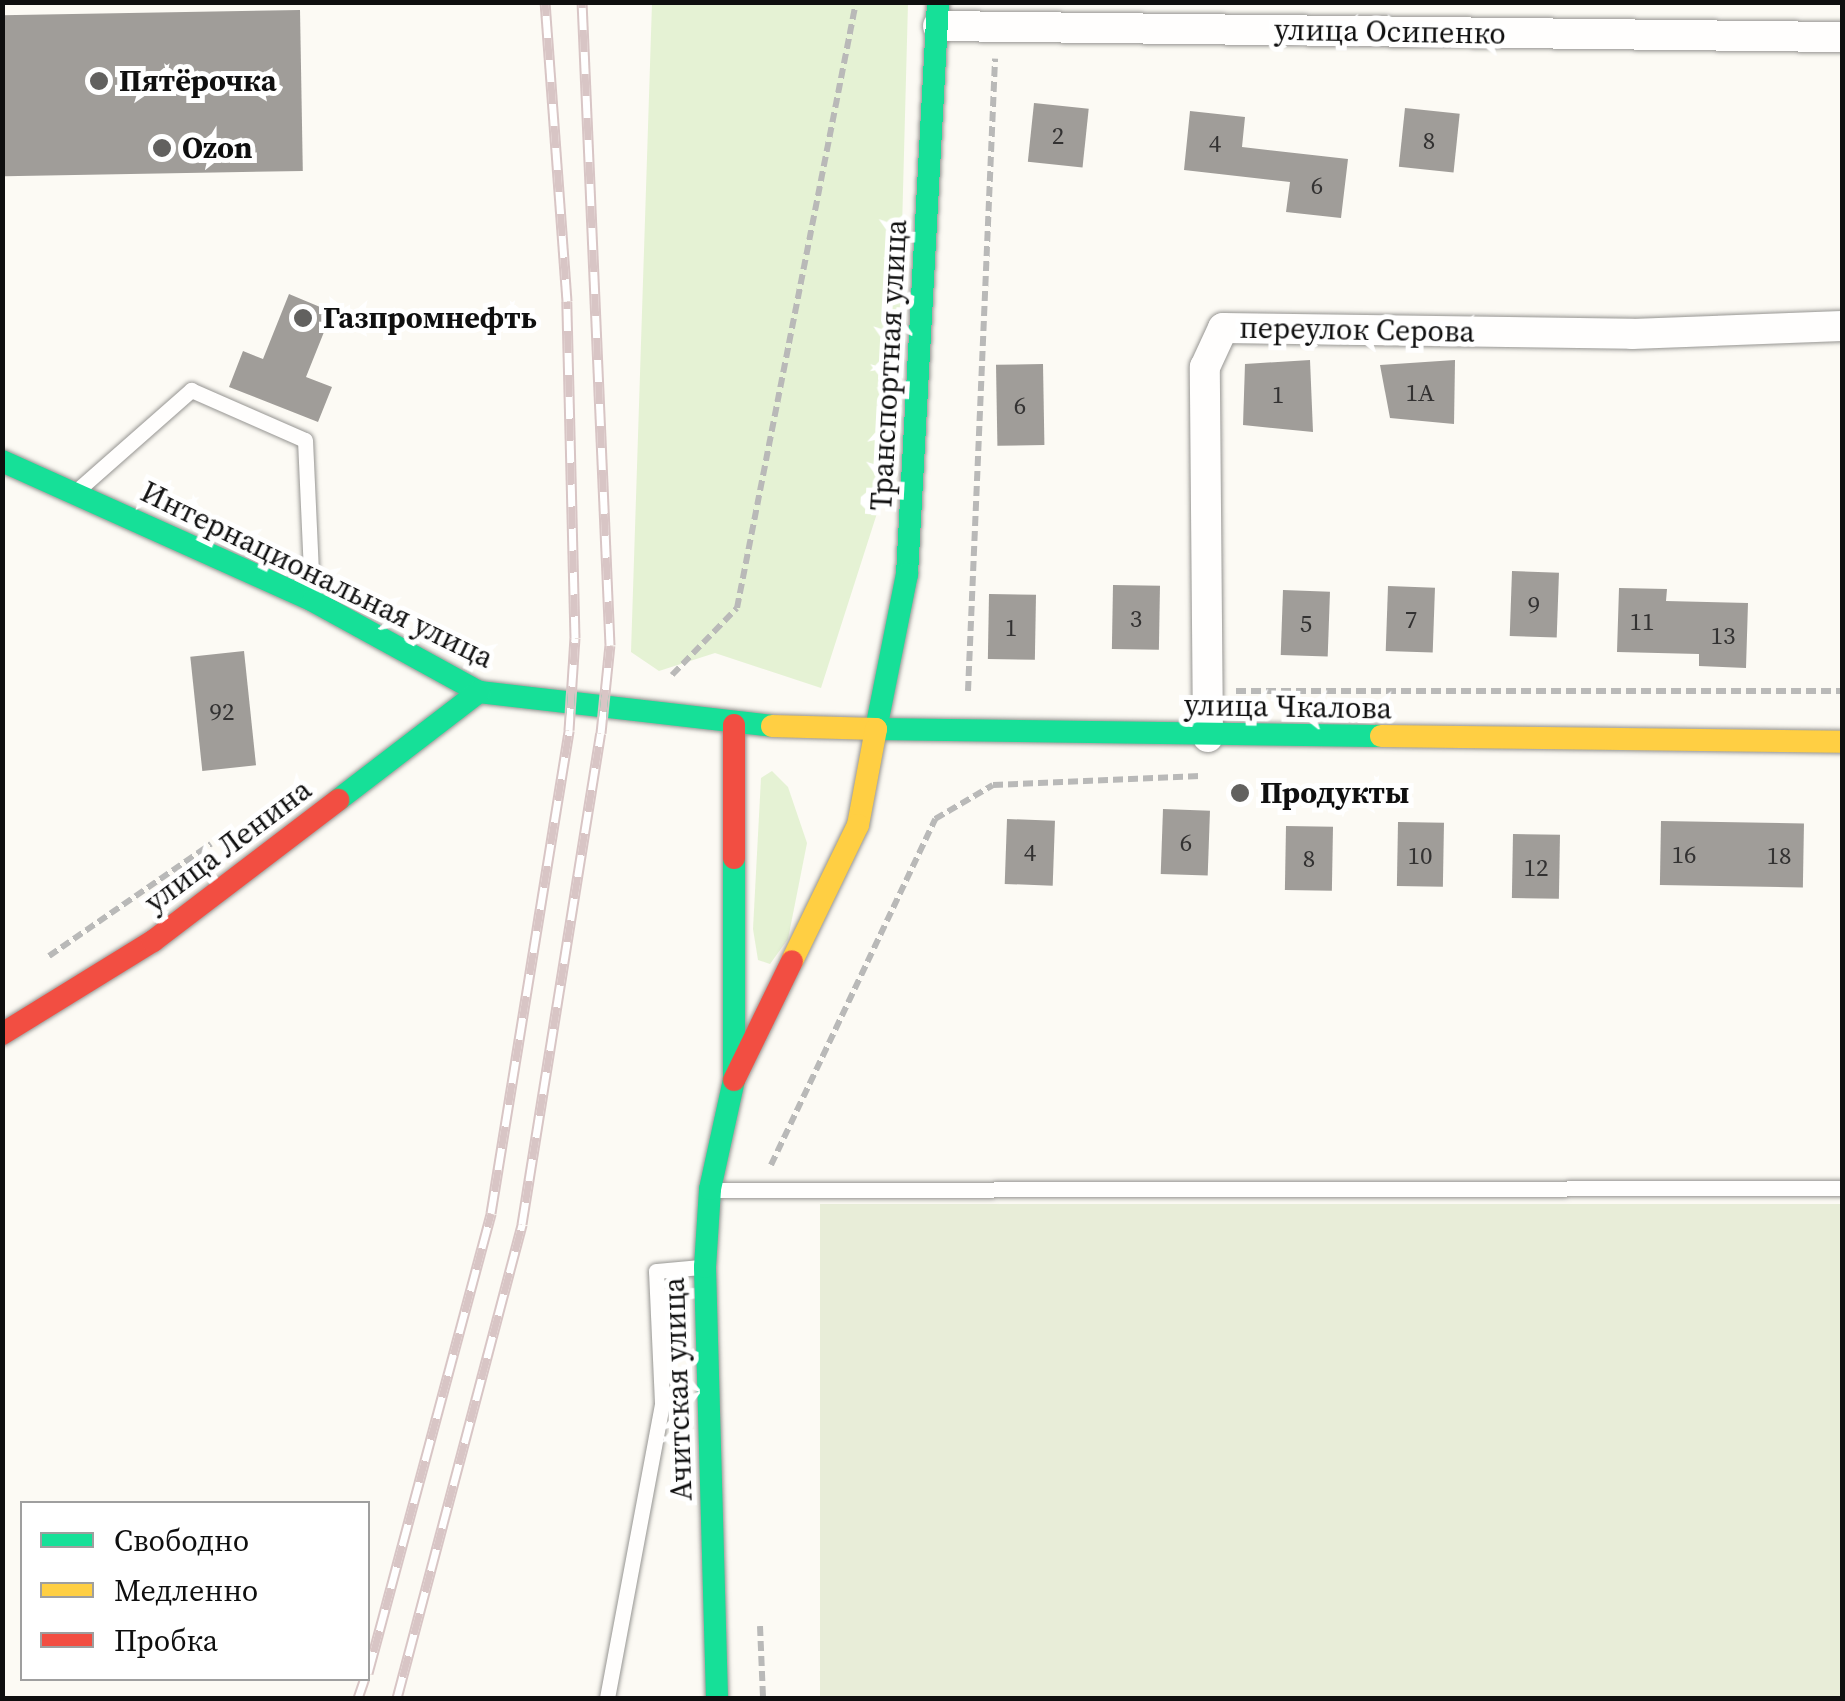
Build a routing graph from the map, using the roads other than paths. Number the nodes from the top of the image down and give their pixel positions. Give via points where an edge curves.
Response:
1 (938, 14) edge
2 (1842, 37) edge
3 (1842, 326) edge
4 (2, 461) edge
5 (76, 492) junction
6 (313, 601) junction
7 (480, 692) junction
8 (734, 725) junction
9 (876, 729) junction
10 (1208, 737) junction
11 (1842, 742) edge
12 (2, 1034) edge
13 (734, 1080) junction
14 (1842, 1188) edge
15 (710, 1190) junction
16 (705, 1267) junction
17 (607, 1698) edge
18 (717, 1698) edge

1 - 2 street, улица Осипенко via 996,28
1 - 9 main road, Транспортная улица via 907,574
3 - 10 street, переулок Серова via 1632,334 1224,328 1204,367
4 - 5 main road, Интернациональная улица
5 - 6 main road, Интернациональная улица
5 - 6 lane via 191,390 305,440
6 - 7 main road, Интернациональная улица
7 - 8 main road, Интернациональная улица
7 - 12 main road, улица Ленина via 153,940
8 - 9 main road, улица Чкалова
8 - 13 main road, Ачитская улица
9 - 10 main road, улица Чкалова
9 - 13 main road, Ачитская улица via 858,824
10 - 11 main road, улица Чкалова
13 - 15 main road, Ачитская улица
14 - 15 lane
15 - 16 main road, Ачитская улица
16 - 17 lane via 656,1271 662,1403
16 - 18 main road, Ачитская улица

